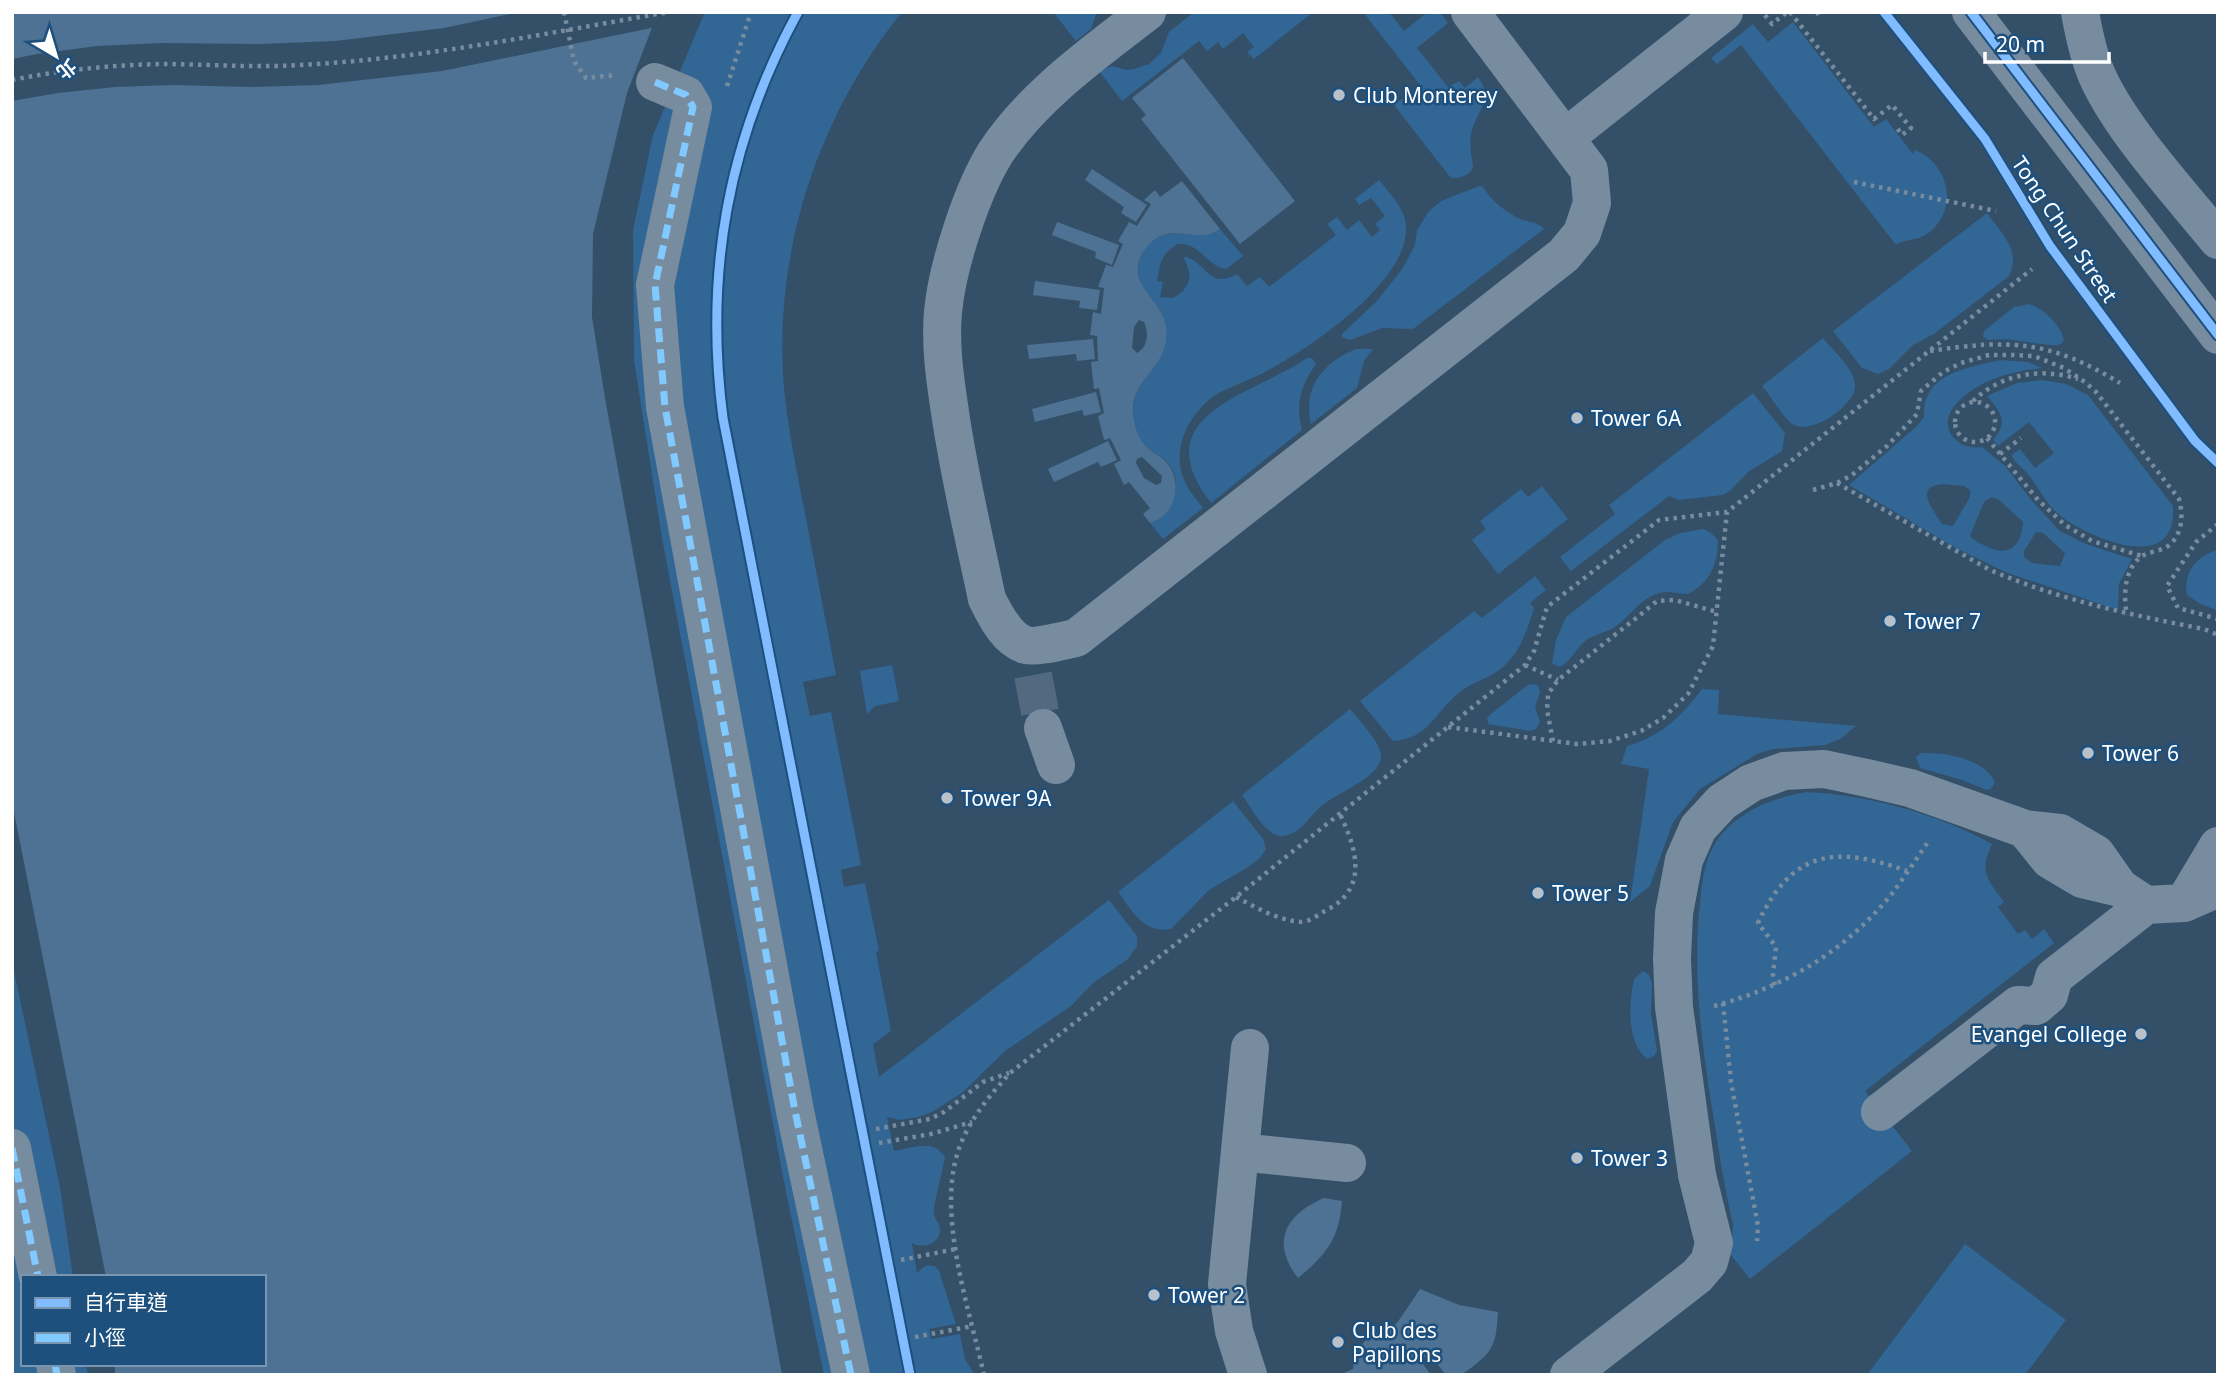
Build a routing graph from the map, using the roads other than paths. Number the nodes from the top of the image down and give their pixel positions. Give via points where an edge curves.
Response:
1 (1147, 12) edge
2 (1470, 12) edge
3 (1724, 12) edge
4 (1970, 12) edge
5 (2080, 12) edge
6 (655, 82) road end
7 (1566, 137) junction
8 (2218, 240) edge
9 (2218, 335) edge
10 (1043, 728) tunnel mouth
11 (1056, 765) dead end
12 (2218, 846) edge
13 (2201, 896) edge
14 (2133, 897) junction
15 (1250, 1048) dead end
16 (1880, 1112) dead end
17 (12, 1148) edge
18 (1240, 1152) junction
19 (1347, 1163) dead end
20 (38, 1275) edge
21 (851, 1375) edge
22 (1248, 1375) edge
23 (1569, 1375) edge

1 - 7 street via 1052,88 996,153 962,228 943,311 943,353 955,443 987,599 998,621 1030,660 1076,638 1564,255 1582,233 1592,202 1589,170
2 - 7 street
3 - 7 street
4 - 9 street
5 - 8 street via 2098,78 2116,112
6 - 21 street via 686,95 693,107 655,285 665,407 795,1111
10 - 11 street
12 - 13 street
13 - 14 street
14 - 16 street via 2054,977 2032,973 2020,982 2018,1005
14 - 23 street via 2096,854 2060,833 2025,829 1910,788 1824,769 1784,771 1751,783 1722,802 1698,828 1684,860 1674,913 1672,959 1674,1007 1697,1175 1714,1243 1709,1262
15 - 18 street
17 - 20 street
18 - 19 street
18 - 22 street via 1227,1284 1234,1331

